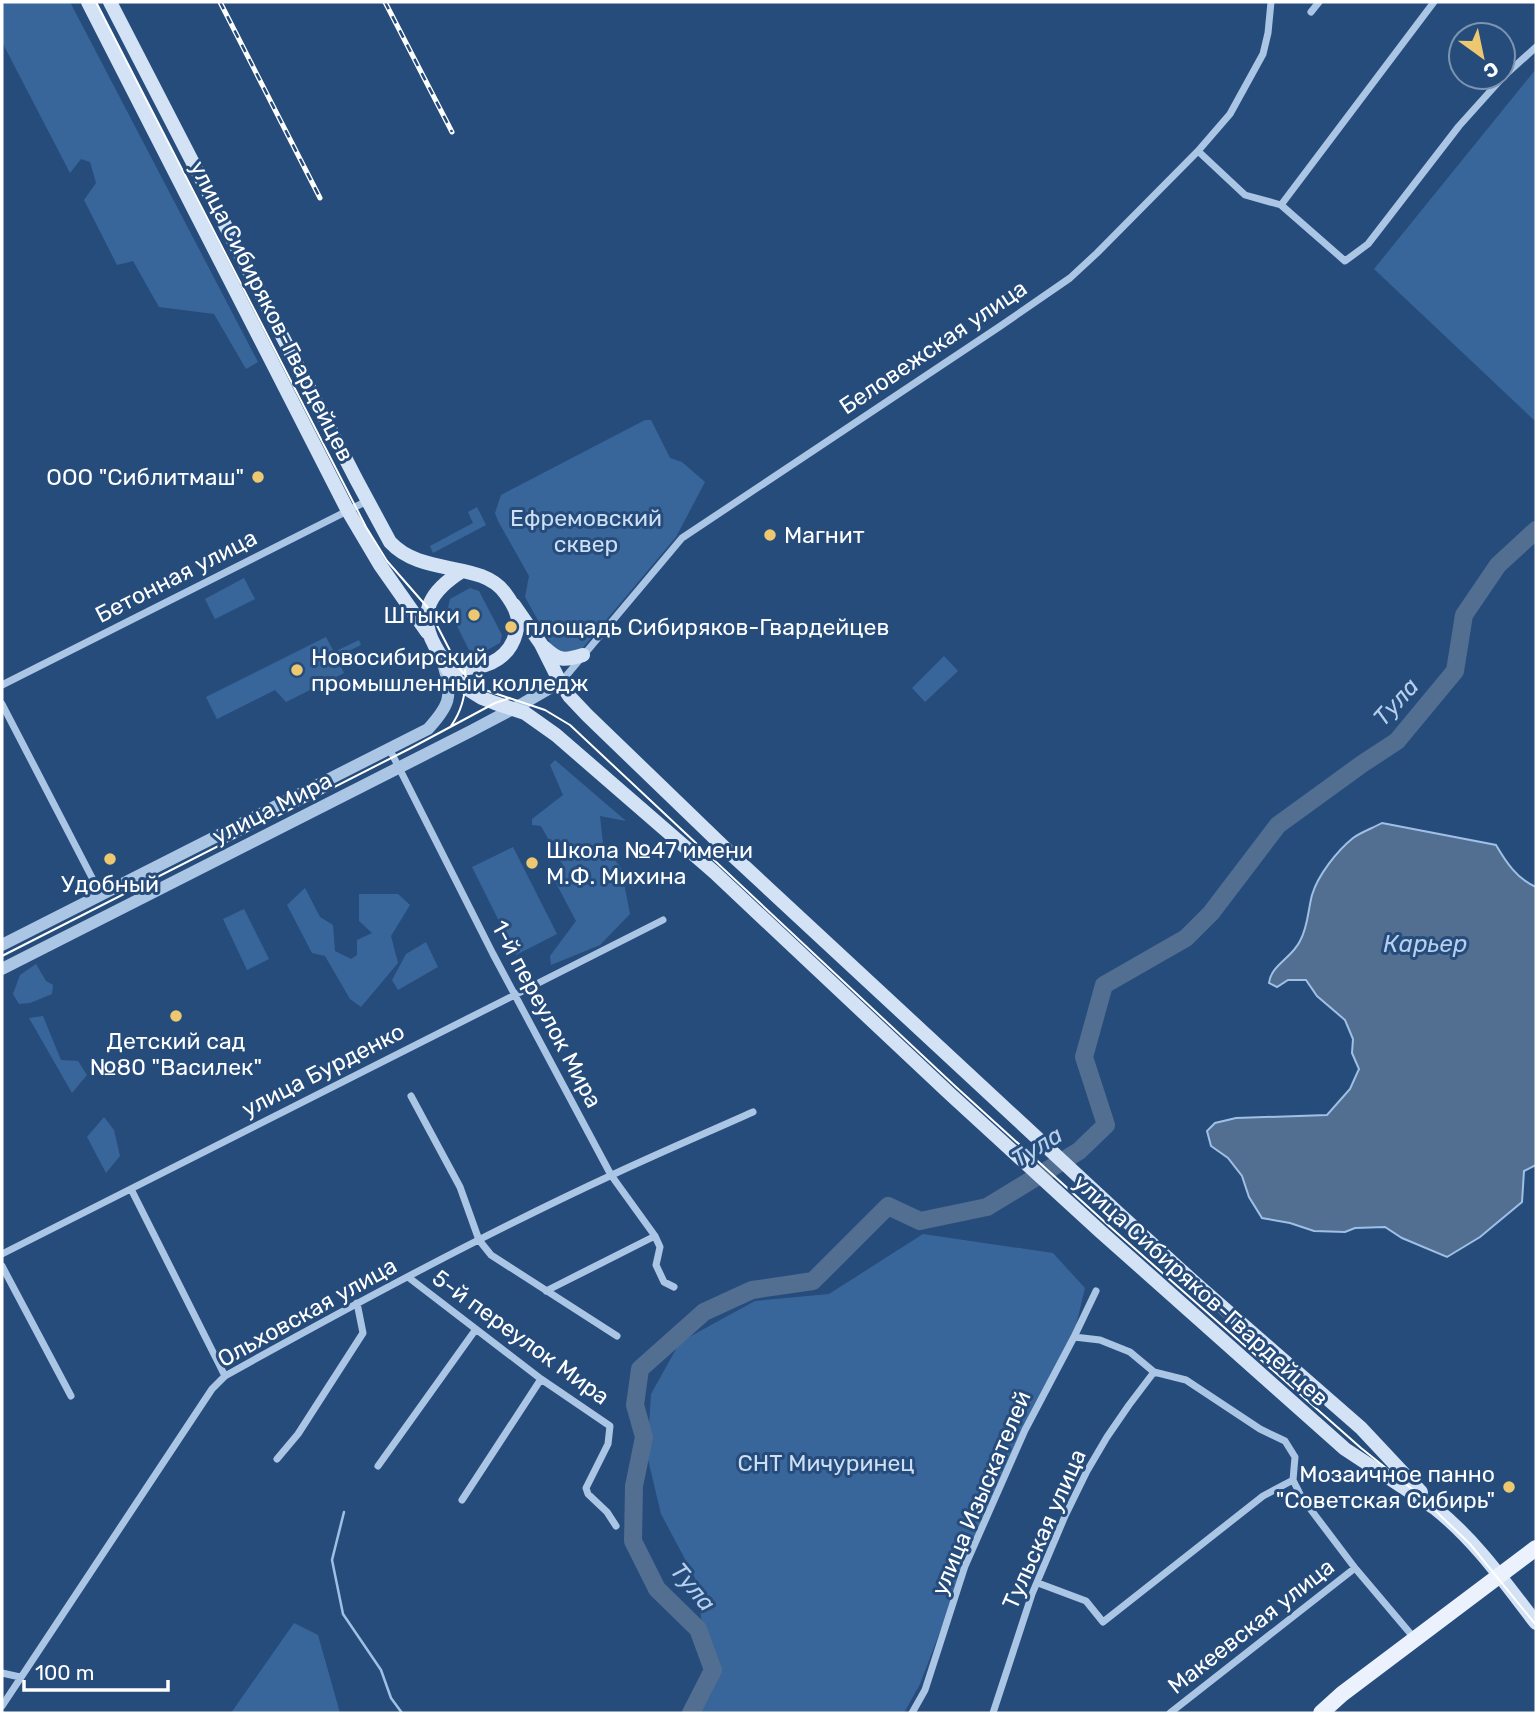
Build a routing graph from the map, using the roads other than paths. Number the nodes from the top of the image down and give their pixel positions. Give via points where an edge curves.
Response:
1 (88, 2) edge
2 (110, 2) edge
3 (1270, 2) edge
4 (1319, 2) edge
5 (1434, 2) edge
6 (1311, 12) dead end
7 (1536, 47) edge
8 (1517, 64) edge
9 (1490, 91) edge
10 (1198, 151) junction
11 (1281, 205) junction
12 (226, 227) junction
13 (208, 235) junction
14 (367, 501) junction
15 (348, 511) junction
16 (462, 571) junction
17 (514, 605) junction
18 (428, 634) junction
19 (541, 644) junction
20 (583, 654) junction
21 (440, 656) junction
22 (560, 682) junction
23 (2, 685) edge
24 (2, 704) edge
25 (513, 709) junction
26 (389, 748) junction
27 (399, 767) junction
28 (101, 895) junction
29 (663, 920) dead end
30 (2, 945) edge
31 (2, 969) edge
32 (515, 995) junction
33 (411, 1096) dead end
34 (753, 1112) dead end
35 (611, 1175) junction
36 (131, 1189) junction
37 (655, 1237) junction
38 (479, 1240) junction
39 (2, 1254) edge
40 (2, 1266) edge
41 (408, 1277) junction
42 (674, 1287) dead end
43 (546, 1291) junction
44 (1096, 1291) dead end
45 (357, 1303) junction
46 (475, 1329) junction
47 (617, 1336) dead end
48 (1074, 1337) junction
49 (1154, 1372) junction
50 (225, 1376) junction
51 (541, 1379) junction
52 (71, 1396) dead end
53 (277, 1459) dead end
54 (378, 1466) dead end
55 (1293, 1480) junction
56 (462, 1500) dead end
57 (1436, 1509) junction
58 (616, 1526) dead end
59 (1536, 1548) edge
60 (1355, 1568) junction
61 (1500, 1575) junction
62 (1038, 1583) junction
63 (1536, 1623) edge
64 (1415, 1639) junction
65 (2, 1673) edge
66 (20, 1677) junction
67 (2, 1706) edge
68 (912, 1713) edge
69 (993, 1713) edge
70 (1170, 1713) edge
71 (1321, 1713) edge

1 - 13 main road, улица Сибиряков-Гвардейцев
2 - 12 main road, улица Сибиряков-Гвардейцев
3 - 10 street, Беловежская улица via 1263,54 1230,114
4 - 6 street
5 - 11 street
7 - 8 street
9 - 11 street via 1368,244 1345,261
10 - 11 street via 1245,195
10 - 20 street, Беловежская улица via 1070,278 682,537
12 - 13 main road
12 - 14 main road, улица Сибиряков-Гвардейцев
13 - 15 main road, улица Сибиряков-Гвардейцев
14 - 15 street, Бетонная улица
14 - 16 main road, улица Сибиряков-Гвардейцев via 398,550 420,561
15 - 18 main road, улица Сибиряков-Гвардейцев
15 - 23 street, Бетонная улица
16 - 17 main road via 489,579
16 - 18 main road via 446,581 430,602
17 - 19 main road, улица Сибиряков-Гвардейцев
17 - 21 main road via 518,622 513,643 498,659 482,667 459,668
18 - 21 main road
19 - 20 main road via 553,656 567,660
19 - 22 main road, улица Сибиряков-Гвардейцев
20 - 22 street, Беловежская улица
21 - 25 main road, улица Сибиряков-Гвардейцев via 460,683 482,698
21 - 26 street via 449,682 448,701 440,716 428,729
22 - 25 street, улица Мира
22 - 57 main road, улица Сибиряков-Гвардейцев via 587,715 720,844 1118,1213 1361,1428
24 - 28 street
25 - 27 street, улица Мира
25 - 57 main road, улица Сибиряков-Гвардейцев via 548,728 714,872 950,1094 1345,1449
26 - 27 street, 1-й переулок Мира
26 - 28 street, улица Мира
27 - 31 street, улица Мира
27 - 32 street, 1-й переулок Мира
28 - 30 street, улица Мира
29 - 32 street, улица Бурденко
32 - 35 street, 1-й переулок Мира
32 - 36 street, улица Бурденко
33 - 38 street via 460,1187
34 - 35 street, Ольховская улица
35 - 37 street, 1-й переулок Мира
35 - 38 street, Ольховская улица
36 - 39 street, улица Бурденко
36 - 50 street
37 - 42 street, 1-й переулок Мира via 660,1247 656,1265 664,1282
37 - 43 street
38 - 41 street, Ольховская улица
38 - 43 street via 491,1255
40 - 52 street
41 - 45 street, Ольховская улица
41 - 46 street, 5-й переулок Мира
43 - 47 street
44 - 48 street, улица Изыскателей
45 - 50 street, Ольховская улица
45 - 53 street via 363,1333
46 - 51 street, 5-й переулок Мира
46 - 54 street
48 - 49 street via 1100,1339 1130,1352
48 - 68 street, улица Изыскателей via 1025,1430 965,1566 925,1690
49 - 55 street via 1186,1380 1285,1441 1295,1457
49 - 62 street, Тульская улица via 1087,1471
50 - 66 street, Ольховская улица
51 - 56 street
51 - 58 street, 5-й переулок Мира via 610,1426 608,1444 586,1488
55 - 60 street, Макеевская улица
55 - 62 street via 1263,1496 1103,1622 1086,1601
57 - 61 main road, улица Сибиряков-Гвардейцев
59 - 61 main road
60 - 64 street, Макеевская улица
60 - 70 street, Макеевская улица
61 - 63 main road, улица Сибиряков-Гвардейцев
61 - 64 main road
62 - 69 street, Тульская улица
64 - 71 main road
65 - 66 street
66 - 67 street, Ольховская улица

